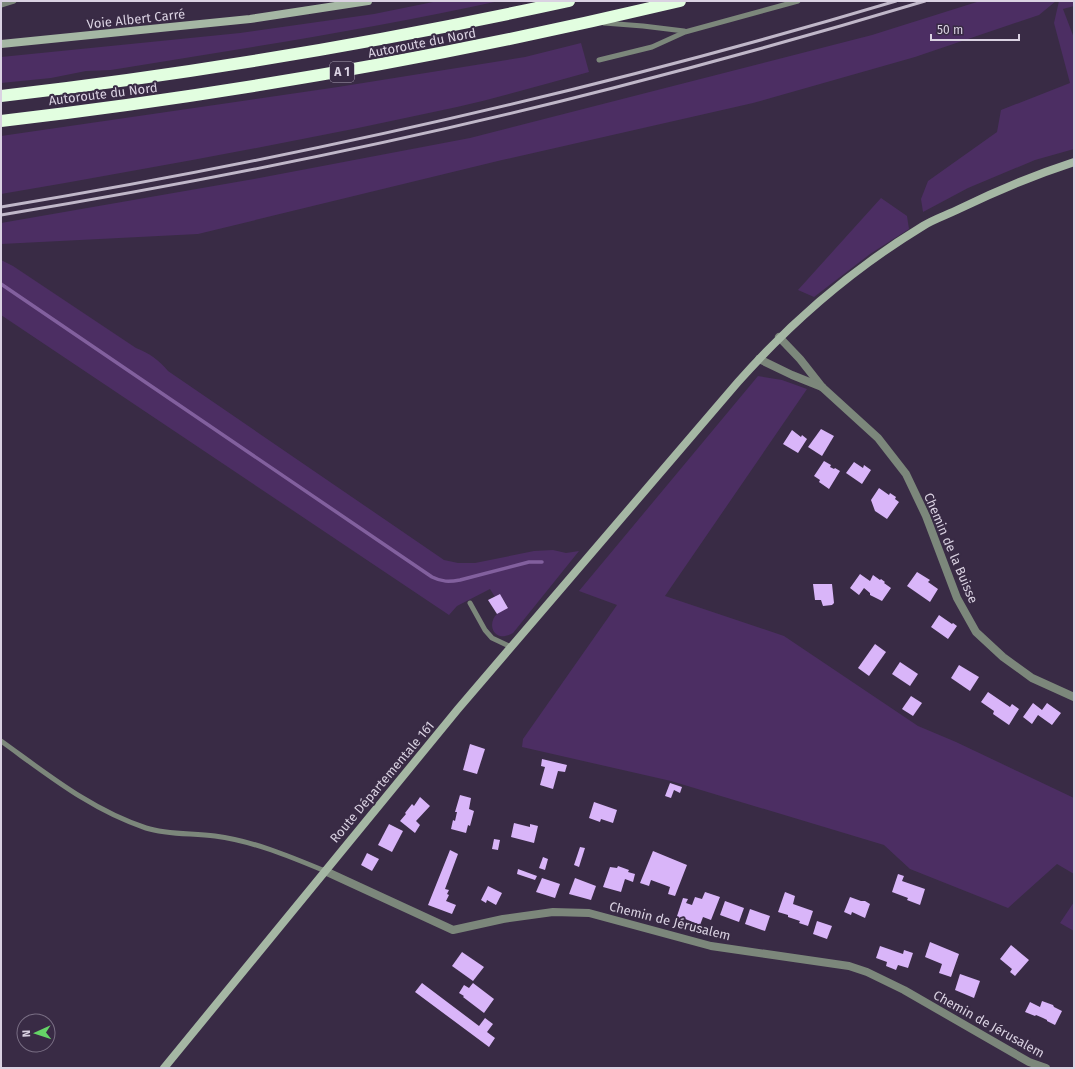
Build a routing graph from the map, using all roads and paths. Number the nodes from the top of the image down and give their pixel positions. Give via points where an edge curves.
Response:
1 (14, 1) edge
2 (368, 1) edge
3 (569, 1) edge
4 (680, 1) edge
5 (798, 1) edge
6 (1, 5) edge
7 (592, 22) junction
8 (685, 32) junction
9 (1, 44) edge
10 (600, 60) dead end
11 (1, 96) edge
12 (1, 121) edge
13 (1074, 162) edge
14 (779, 337) junction
15 (759, 359) junction
16 (822, 387) junction
17 (470, 603) dead end
18 (511, 647) junction
19 (1074, 697) edge
20 (1, 741) edge
21 (325, 871) junction
22 (164, 1068) edge
23 (1046, 1068) edge

1 - 6 lane
2 - 9 street, Voie Albert Carré via 250,19
3 - 11 highway, Autoroute du Nord / A 1 via 307,53
4 - 7 highway, Autoroute du Nord / A 1
5 - 8 lane
7 - 8 lane
7 - 12 highway, Autoroute du Nord / A 1 via 291,81
8 - 10 lane via 652,47
13 - 14 street, Route Départementale 161 via 1037,174 924,226 851,276
14 - 15 street, Route Départementale 161
14 - 16 street, Chemin de la Buisse
15 - 16 street, Chemin de la Buisse
15 - 18 street, Route Départementale 161
16 - 19 street, Chemin de la Buisse via 878,438 906,474 926,516 957,598 976,632 1003,657 1032,678
17 - 18 lane via 488,634
18 - 21 street, Route Départementale 161
20 - 21 lane via 61,784 124,820 167,832 215,836 246,842
21 - 22 street, Route Départementale 161
21 - 23 street, Chemin de Jérusalem via 453,930 553,912 589,913 711,946 849,966 904,990 1029,1062

